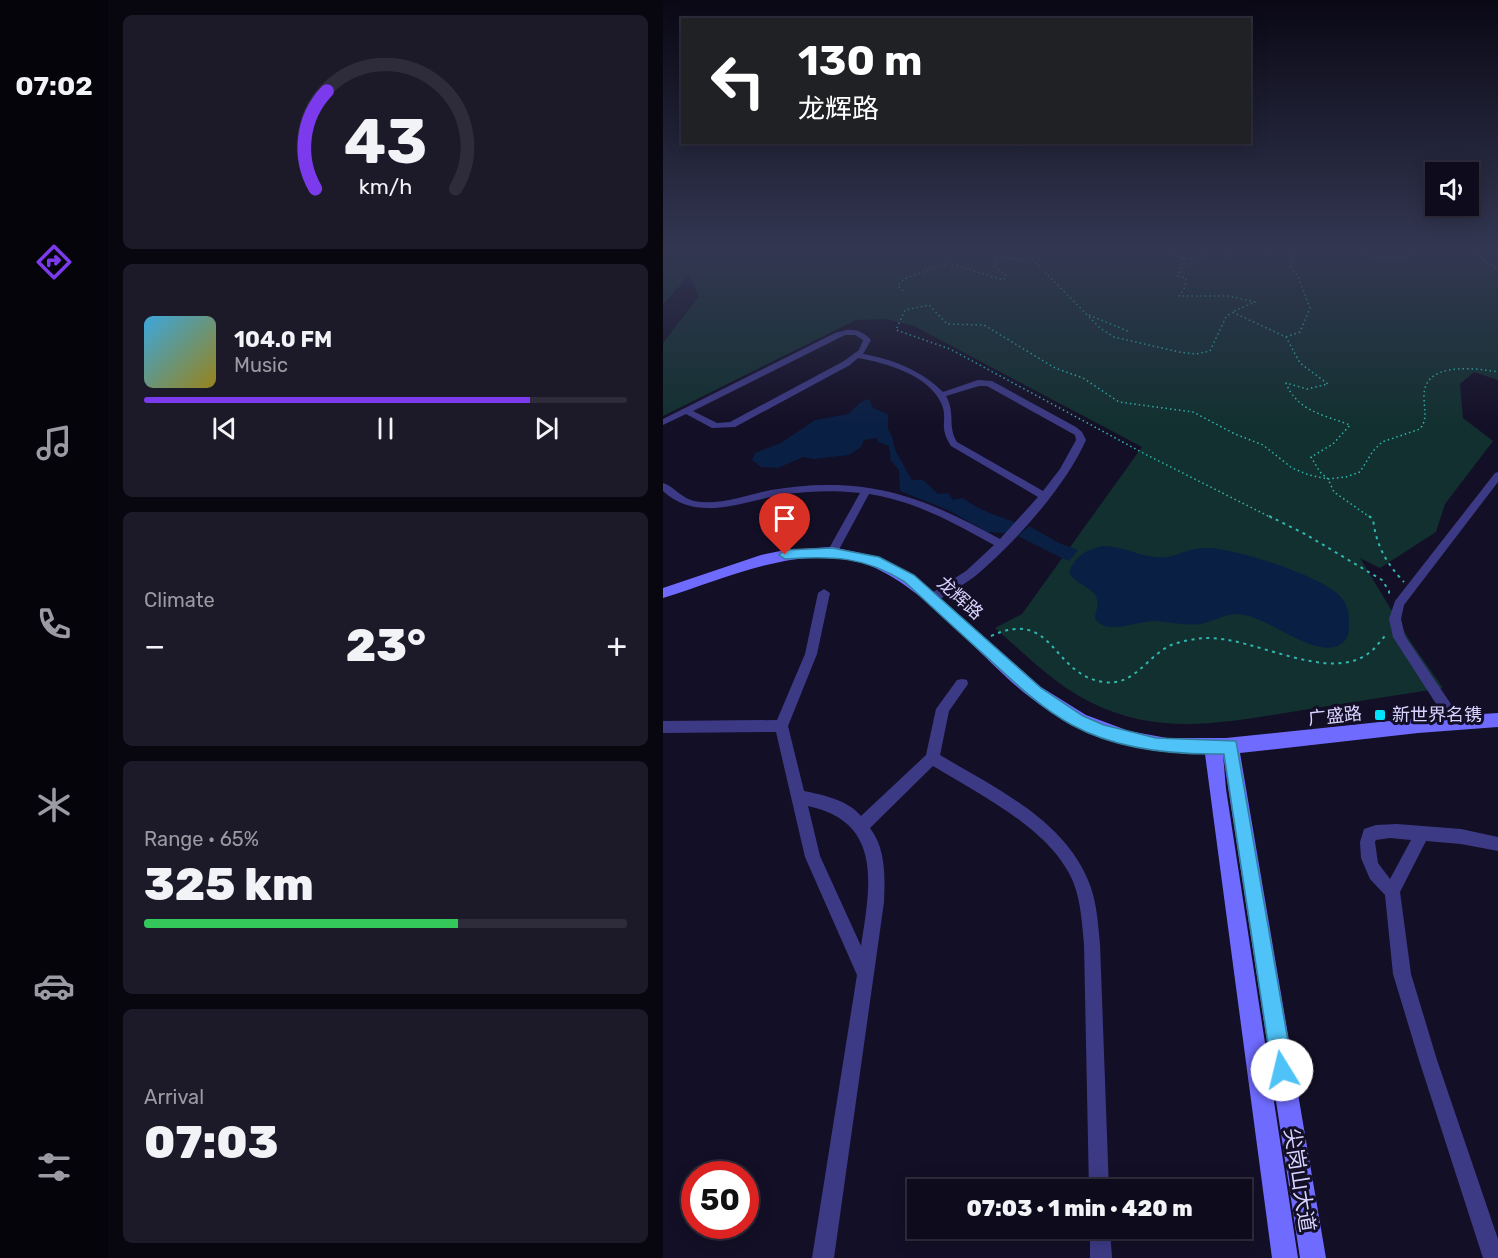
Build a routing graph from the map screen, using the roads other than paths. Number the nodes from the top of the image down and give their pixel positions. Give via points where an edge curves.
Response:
1 (857, 356) junction
2 (941, 395) junction
3 (687, 411) junction
4 (663, 422) edge
5 (1498, 476) edge
6 (663, 486) edge
7 (867, 490) junction
8 (1044, 496) junction
9 (1000, 544) junction
10 (832, 552) junction
11 (663, 592) edge
12 (824, 593) dead end
13 (931, 599) junction
14 (962, 684) dead end
15 (1498, 720) edge
16 (1456, 723) junction
17 (781, 726) junction
18 (663, 727) edge
19 (1222, 747) junction
20 (932, 758) junction
21 (799, 797) junction
22 (860, 827) junction
23 (1422, 834) junction
24 (1498, 844) edge
25 (1392, 891) junction
26 (865, 976) junction
27 (1099, 1179) edge
28 (1100, 1239) edge
29 (823, 1258) edge
30 (1101, 1258) edge
31 (1285, 1258) edge
32 (1313, 1258) edge
33 (1494, 1258) edge

1 - 2 street via 903,369
1 - 3 street via 732,425 715,426
1 - 3 street via 867,344 866,338 854,332 843,333
2 - 8 street via 948,409 948,436 954,444
2 - 8 street via 989,383 1076,431 1080,443
3 - 4 street
5 - 16 street via 1395,610 1395,628 1404,645
6 - 7 street via 680,501 713,506 786,491
7 - 9 street via 917,501
7 - 10 street
8 - 9 street
9 - 13 street via 971,573
10 - 11 main road, 龙辉路 via 761,560
10 - 13 main road, 龙辉路 via 864,557 893,568
12 - 17 street via 811,654
13 - 19 main road, 龙辉路 via 1035,692 1077,720 1129,740 1185,748
14 - 20 street via 943,709
15 - 16 main road, 广盛路
16 - 19 main road, 广盛路
17 - 18 street
17 - 21 street
19 - 31 main road, 尖岗山大道 via 1217,789
19 - 32 main road, 尖岗山大道
20 - 22 street
20 - 27 street via 1029,819 1055,840 1075,869 1088,904 1092,944
21 - 22 street via 828,803 852,817
21 - 26 street via 813,857
22 - 26 street via 869,839 877,868
23 - 24 street via 1460,835
23 - 25 street
23 - 25 street via 1369,834 1365,846 1372,864
25 - 33 street via 1402,974
26 - 29 street
28 - 30 street

